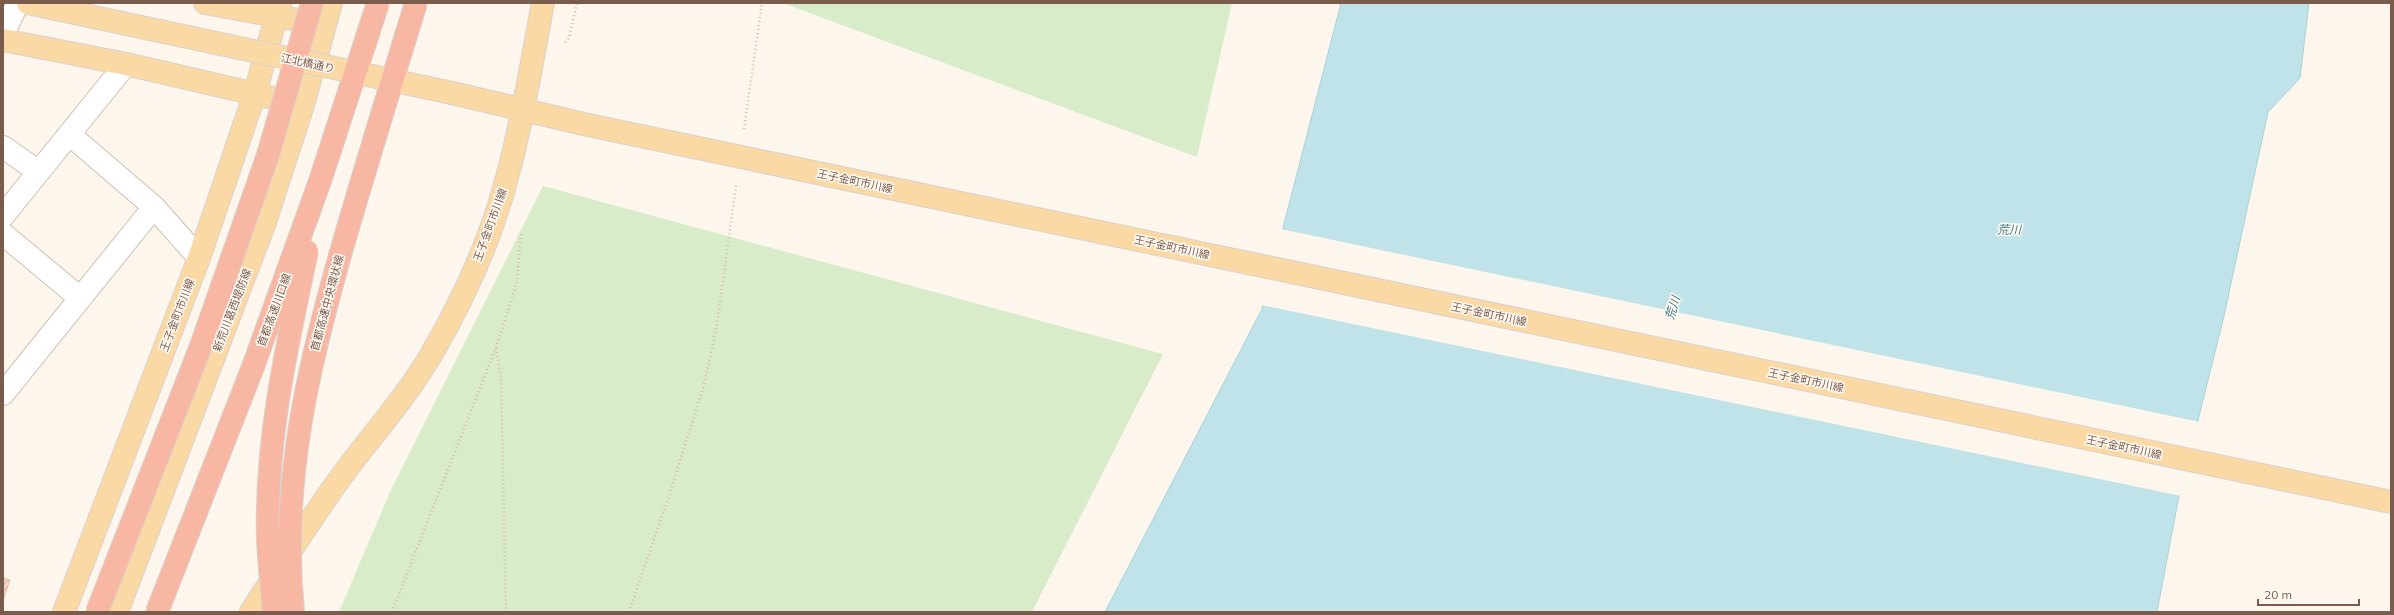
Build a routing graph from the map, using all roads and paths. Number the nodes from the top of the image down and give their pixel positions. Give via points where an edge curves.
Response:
1 (18, 3) edge
2 (28, 3) edge
3 (206, 3) edge
4 (312, 3) edge
5 (331, 3) edge
6 (362, 3) edge
7 (378, 3) edge
8 (416, 3) edge
9 (543, 3) edge
10 (762, 3) edge
11 (279, 9) edge
12 (325, 25) junction
13 (3, 34) edge
14 (3, 40) edge
15 (126, 64) junction
16 (255, 93) junction
17 (303, 106) junction
18 (522, 110) junction
19 (588, 125) joint
20 (69, 134) junction
21 (742, 137) dead end
22 (3, 147) edge
23 (39, 172) junction
24 (736, 184) dead end
25 (154, 207) junction
26 (3, 216) edge
27 (521, 229) dead end
28 (3, 234) edge
29 (198, 258) junction
30 (80, 298) junction
31 (496, 347) junction
32 (3, 394) edge
33 (2391, 502) edge
34 (64, 612) edge
35 (97, 612) edge
36 (117, 612) edge
37 (157, 612) edge
38 (251, 612) edge
39 (274, 612) edge
40 (293, 612) edge
41 (392, 612) edge
42 (506, 612) edge
43 (629, 612) edge

1 - 13 street
2 - 18 main road, 江北橋通り, bridge
3 - 11 main road
4 - 35 highway, bridge via 268,155 201,346
5 - 12 main road, 新荒川葛西堤防線
6 - 39 highway, bridge via 284,367 270,488 268,539
7 - 37 highway, 首都高速川口線, bridge via 320,181 250,374
8 - 40 highway, 首都高速中央環状線, bridge via 347,230 309,371 291,490 289,572
9 - 18 main road, 王子金町市川線
10 - 21 path
11 - 12 main road
11 - 16 main road, 王子金町市川線
12 - 17 main road, 新荒川葛西堤防線
14 - 15 main road
15 - 16 main road
15 - 20 street
16 - 17 main road
16 - 29 main road, 王子金町市川線
17 - 36 main road, 新荒川葛西堤防線 via 264,225
18 - 19 main road, 江北橋通り
18 - 38 main road, 王子金町市川線 via 503,192 492,226 464,292 431,355 393,412 341,477
19 - 33 main road, 王子金町市川線, bridge
20 - 23 street
20 - 25 street
22 - 23 street
23 - 26 street
24 - 43 path via 717,324 705,381
25 - 29 street
25 - 30 street
27 - 31 path via 517,282
28 - 30 street
29 - 34 main road, 王子金町市川線
30 - 32 street
31 - 41 path
31 - 42 path via 501,378

